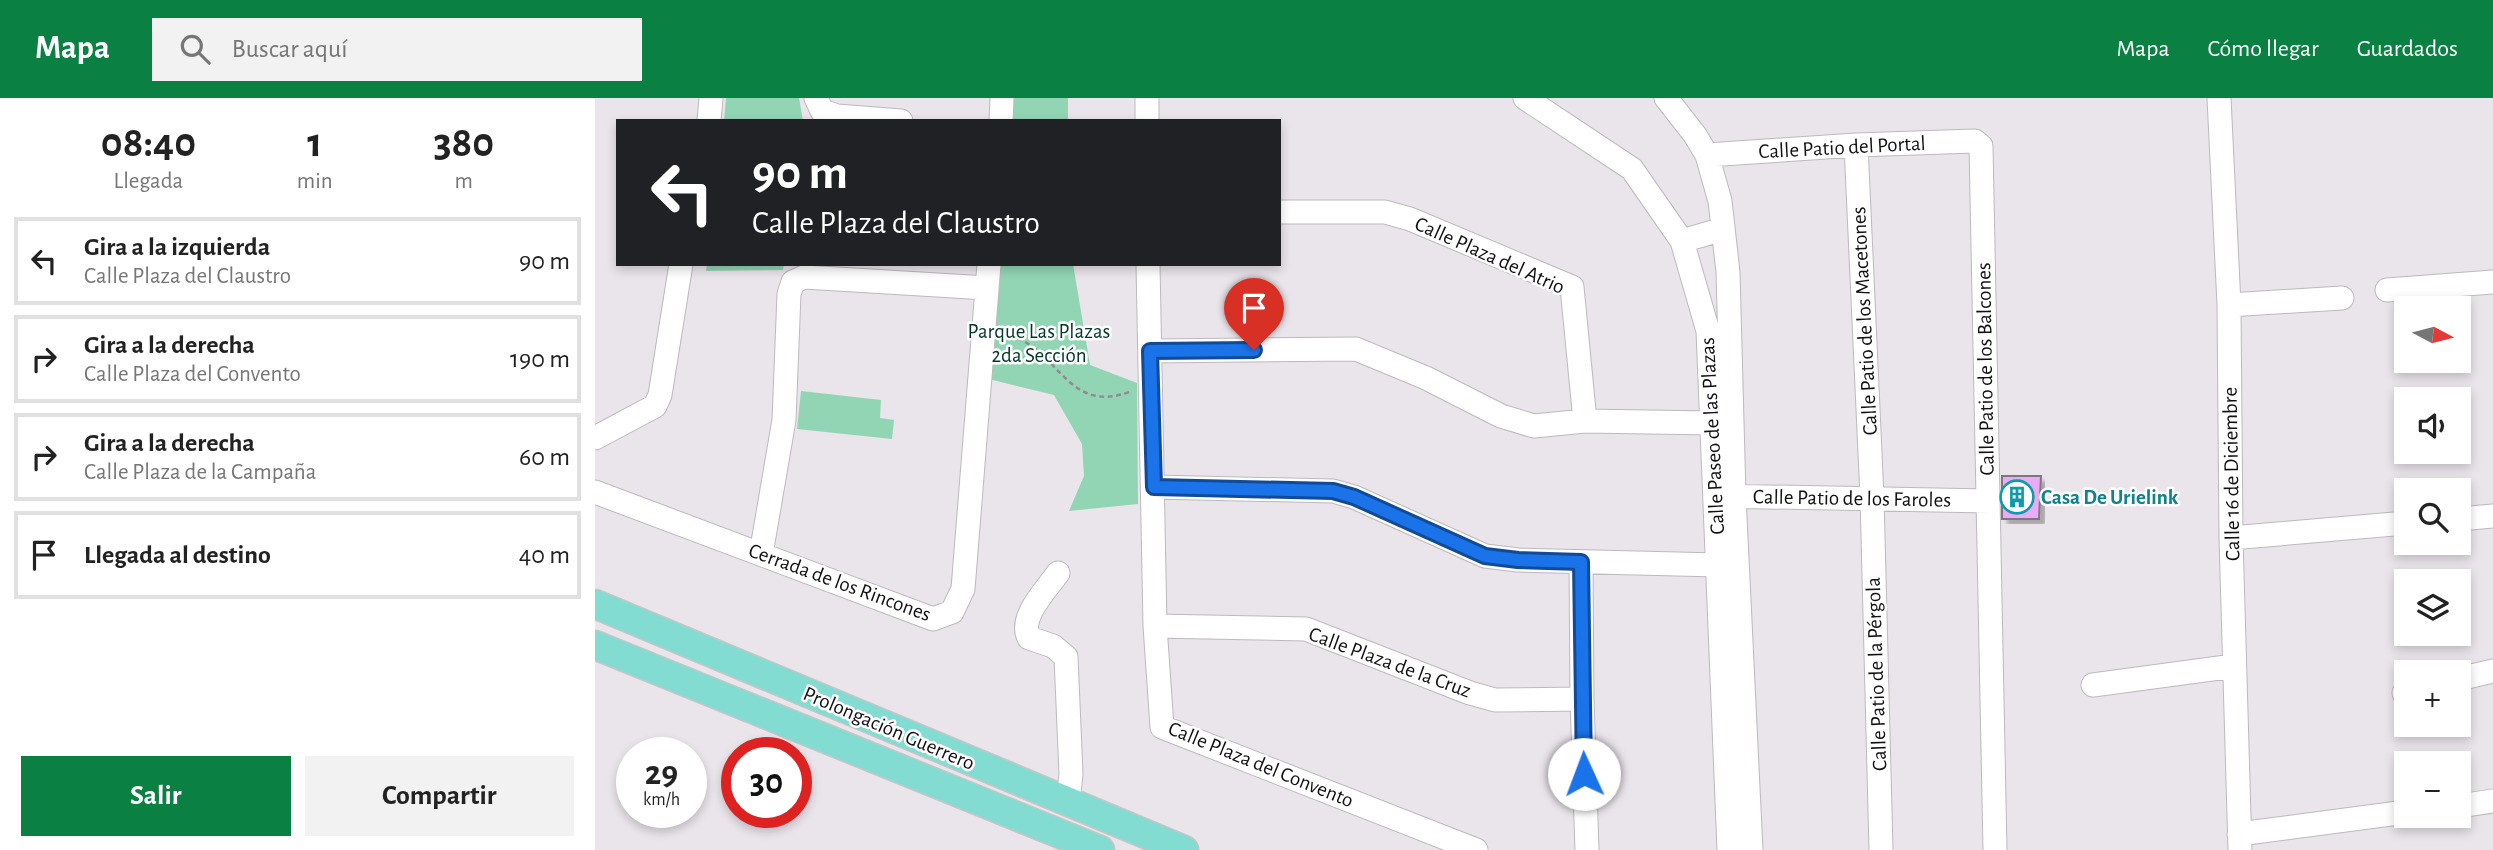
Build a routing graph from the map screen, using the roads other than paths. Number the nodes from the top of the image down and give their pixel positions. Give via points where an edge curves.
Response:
1 (711, 98) edge
2 (816, 98) edge
3 (1002, 98) edge
4 (1147, 98) edge
5 (1525, 98) edge
6 (1666, 98) edge
7 (2219, 98) edge
8 (709, 119) edge
9 (875, 119) edge
10 (1001, 119) edge
11 (1147, 119) edge
12 (1977, 142) joint
13 (1856, 145) junction
14 (1707, 155) junction
15 (1281, 212) edge
16 (1723, 229) junction
17 (1682, 241) junction
18 (681, 266) edge
19 (989, 266) edge
20 (1148, 266) edge
21 (2493, 282) edge
22 (987, 288) junction
23 (2387, 290) dead end
24 (2342, 298) dead end
25 (2229, 305) junction
26 (1150, 351) junction
27 (1585, 421) junction
28 (1712, 423) junction
29 (595, 438) edge
30 (1154, 487) junction
31 (595, 492) edge
32 (1725, 496) junction
33 (1872, 497) junction
34 (1988, 500) junction
35 (2493, 516) edge
36 (2471, 518) edge
37 (2394, 524) edge
38 (2231, 538) junction
39 (761, 554) junction
40 (1581, 562) junction
41 (1719, 565) junction
42 (1058, 573) dead end
43 (595, 604) edge
44 (1156, 626) junction
45 (595, 645) edge
46 (2234, 666) junction
47 (2493, 671) edge
48 (2471, 676) edge
49 (2094, 685) dead end
50 (1582, 699) junction
51 (862, 717) junction
52 (850, 748) junction
53 (2493, 801) edge
54 (1068, 802) junction
55 (2471, 804) edge
56 (2394, 814) edge
57 (2239, 842) edge
58 (1100, 850) edge
59 (1184, 850) edge
60 (1476, 850) edge
61 (1587, 850) edge
62 (1729, 850) edge
63 (1751, 850) edge
64 (1881, 850) edge
65 (1995, 850) edge

1 - 8 street
2 - 9 street via 822,111
3 - 10 street
4 - 11 street
5 - 17 street, Calle Paseo de las Plazas via 1632,169
6 - 14 street, Calle Paseo de las Plazas
7 - 25 street, Calle 16 de Diciembre
12 - 13 street, Calle Patio del Portal
12 - 34 street, Calle Patio de los Balcones via 1981,146
13 - 14 street, Calle Patio del Portal
13 - 33 street, Calle Patio de los Macetones
14 - 16 street, Calle Paseo de las Plazas
15 - 27 street, Calle Plaza del Atrio via 1385,212 1572,287
16 - 17 street
16 - 32 street, Calle Paseo de las Plazas via 1727,272
17 - 28 street, Calle Paseo de las Plazas via 1708,331
18 - 29 street via 655,406
19 - 22 street, Cerrada de los Rincones
20 - 26 street, Calle Plaza del Convento
21 - 23 street
22 - 39 street via 804,277 793,282 784,420
22 - 39 street, Cerrada de los Rincones via 963,589 952,612 933,620
24 - 25 street
25 - 38 street, Calle 16 de Diciembre
26 - 27 street via 1356,349 1501,416 1534,426
26 - 30 street, Calle Plaza del Convento
27 - 28 street
28 - 32 street, Calle Paseo de las Plazas
30 - 40 street via 1333,491 1485,556
30 - 44 street, Calle Plaza del Convento
31 - 39 street, Cerrada de los Rincones
32 - 33 street, Calle Patio de los Faroles
32 - 41 street, Calle Paseo de las Plazas
32 - 63 street, Calle Paseo de las Plazas
33 - 34 street, Calle Patio de los Faroles
33 - 64 street, Calle Patio de la Pérgola
34 - 65 street, Calle Patio de los Balcones
35 - 36 street
37 - 38 street
38 - 46 street, Calle 16 de Diciembre
40 - 41 street
40 - 50 street
41 - 62 street, Calle Paseo de las Plazas
42 - 54 street via 1027,620 1025,631 1029,638 1053,646 1066,657
43 - 51 main road, Prolongación Guerrero
44 - 50 street, Calle Plaza de la Cruz via 1306,629 1495,700
44 - 60 street, Calle Plaza del Convento via 1162,727
45 - 52 main road, Prolongación Guerrero
46 - 49 street
46 - 57 street, Calle 16 de Diciembre
47 - 48 street
50 - 61 street
51 - 52 main road
51 - 54 main road, Prolongación Guerrero
52 - 58 main road, Prolongación Guerrero
53 - 55 street
54 - 59 main road, Prolongación Guerrero
56 - 57 street

